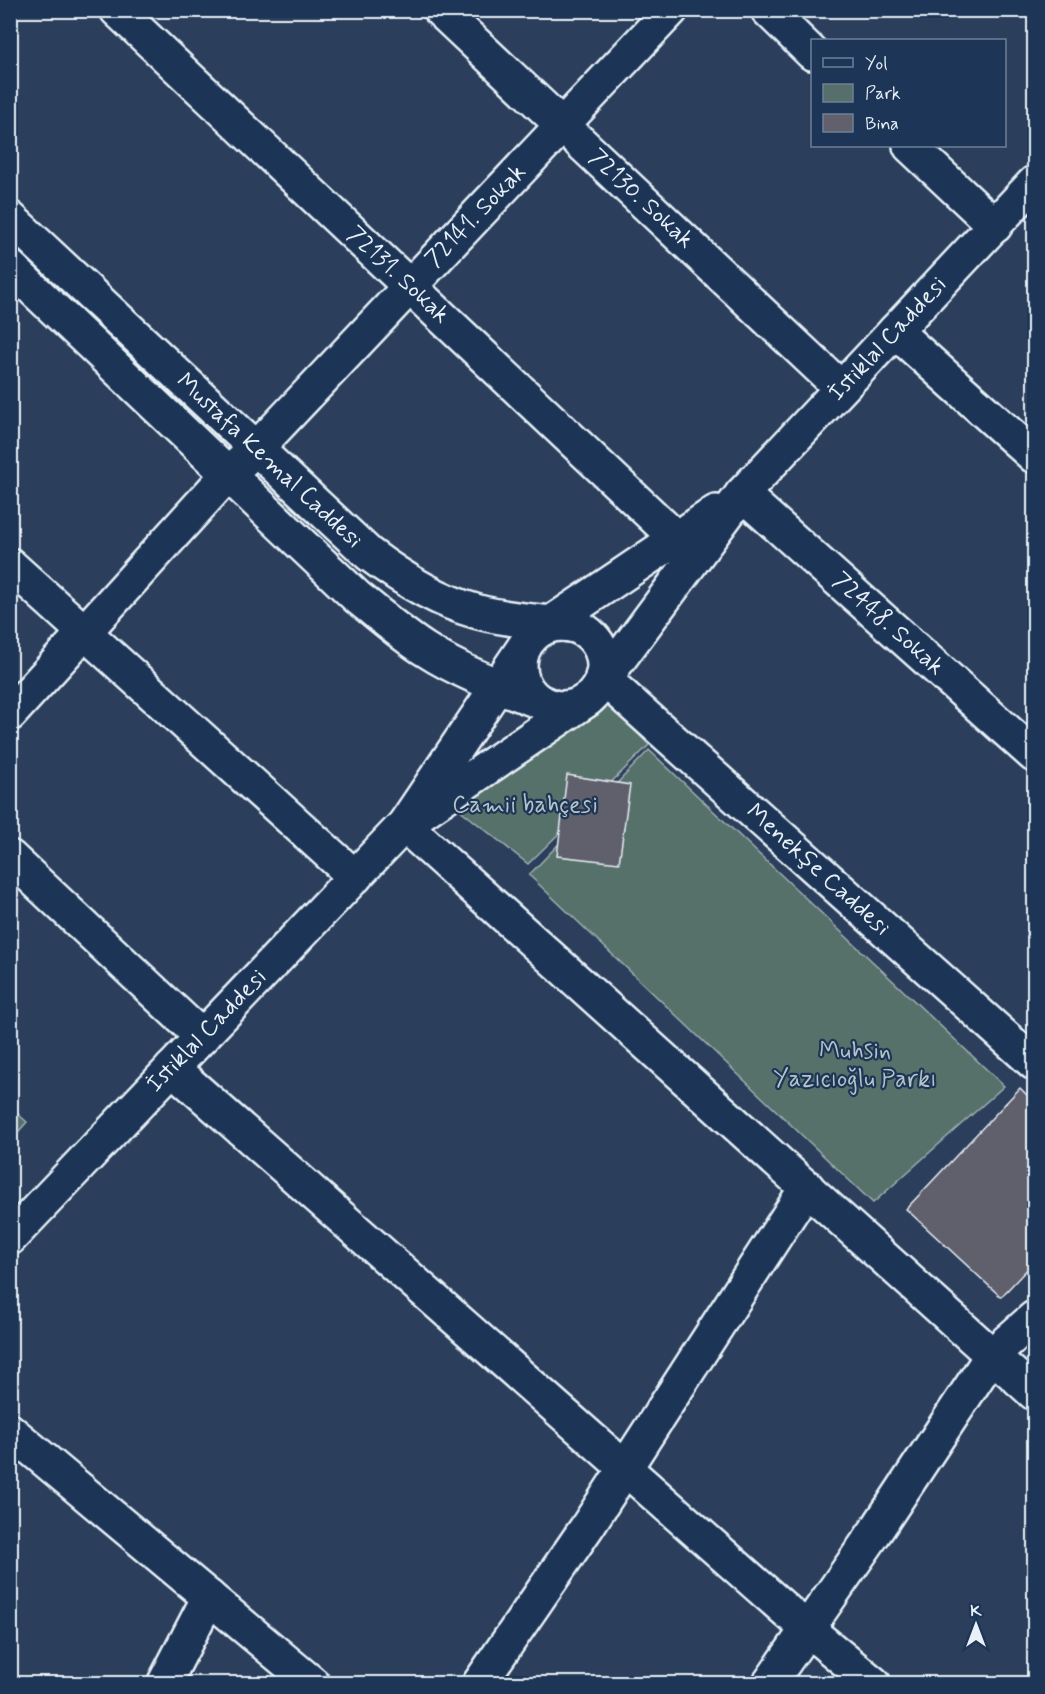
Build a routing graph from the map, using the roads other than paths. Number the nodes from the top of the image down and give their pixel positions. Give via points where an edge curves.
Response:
1 (117, 10) edge
2 (440, 10) edge
3 (672, 10) edge
4 (768, 10) edge
5 (811, 51) edge
6 (562, 125) junction
7 (911, 147) edge
8 (1035, 183) edge
9 (10, 218) edge
10 (994, 226) junction
11 (10, 267) edge
12 (410, 286) junction
13 (896, 331) junction
14 (842, 388) junction
15 (257, 448) junction
16 (1035, 456) edge
17 (229, 473) junction
18 (742, 494) junction
19 (678, 540) junction
20 (10, 565) edge
21 (548, 630) junction
22 (85, 634) junction
23 (498, 685) junction
24 (598, 686) junction
25 (548, 705) junction
26 (10, 714) edge
27 (1035, 755) edge
28 (404, 825) junction
29 (10, 857) edge
30 (355, 877) junction
31 (201, 1037) junction
32 (1035, 1063) edge
33 (172, 1068) junction
34 (807, 1187) junction
35 (10, 1238) edge
36 (1035, 1318) edge
37 (992, 1355) junction
38 (1035, 1393) edge
39 (10, 1431) edge
40 (625, 1468) junction
41 (209, 1597) junction
42 (807, 1629) junction
43 (164, 1683) edge
44 (313, 1683) edge
45 (479, 1683) edge
46 (769, 1683) edge
47 (874, 1683) edge

1 - 12 street, 72131. Sokak
2 - 6 street, 72130. Sokak
3 - 6 street, 72141. Sokak
4 - 5 street
6 - 12 street, 72141. Sokak
6 - 14 street, 72130. Sokak
7 - 10 street
8 - 10 street, İstiklal Caddesi
9 - 15 street, Mustafa Kemal Caddesi
10 - 13 street, İstiklal Caddesi
11 - 17 street, Mustafa Kemal Caddesi
12 - 15 street, 72141. Sokak
12 - 19 street, 72131. Sokak
13 - 14 street, İstiklal Caddesi
13 - 16 street
14 - 18 street, İstiklal Caddesi
15 - 17 street, 72141. Sokak
15 - 21 street, Mustafa Kemal Caddesi via 369,554 398,575 475,611
17 - 22 street, 72141. Sokak
17 - 23 street, Mustafa Kemal Caddesi via 357,597 394,627 428,651
18 - 19 street, İstiklal Caddesi
18 - 24 street, İstiklal Caddesi
18 - 27 street, 72448. Sokak
19 - 21 street, İstiklal Caddesi
20 - 22 street
21 - 23 street, İstiklal Caddesi
21 - 24 street via 584,630 601,650
21 - 25 street via 520,660 520,675 531,693
22 - 26 street, 72141. Sokak
22 - 30 street
23 - 25 street, Mustafa Kemal Caddesi
23 - 28 street, İstiklal Caddesi
24 - 25 street via 576,705
24 - 28 street, İstiklal Caddesi
24 - 32 street, Menekşe Caddesi
28 - 30 street, İstiklal Caddesi
28 - 34 street
29 - 31 street
30 - 31 street, İstiklal Caddesi
31 - 33 street, İstiklal Caddesi
33 - 35 street, İstiklal Caddesi
33 - 40 street
34 - 37 street
34 - 40 street
36 - 37 street
37 - 38 street
37 - 42 street
39 - 41 street
40 - 42 street
40 - 45 street
41 - 43 street
41 - 44 street
42 - 46 street
42 - 47 street

